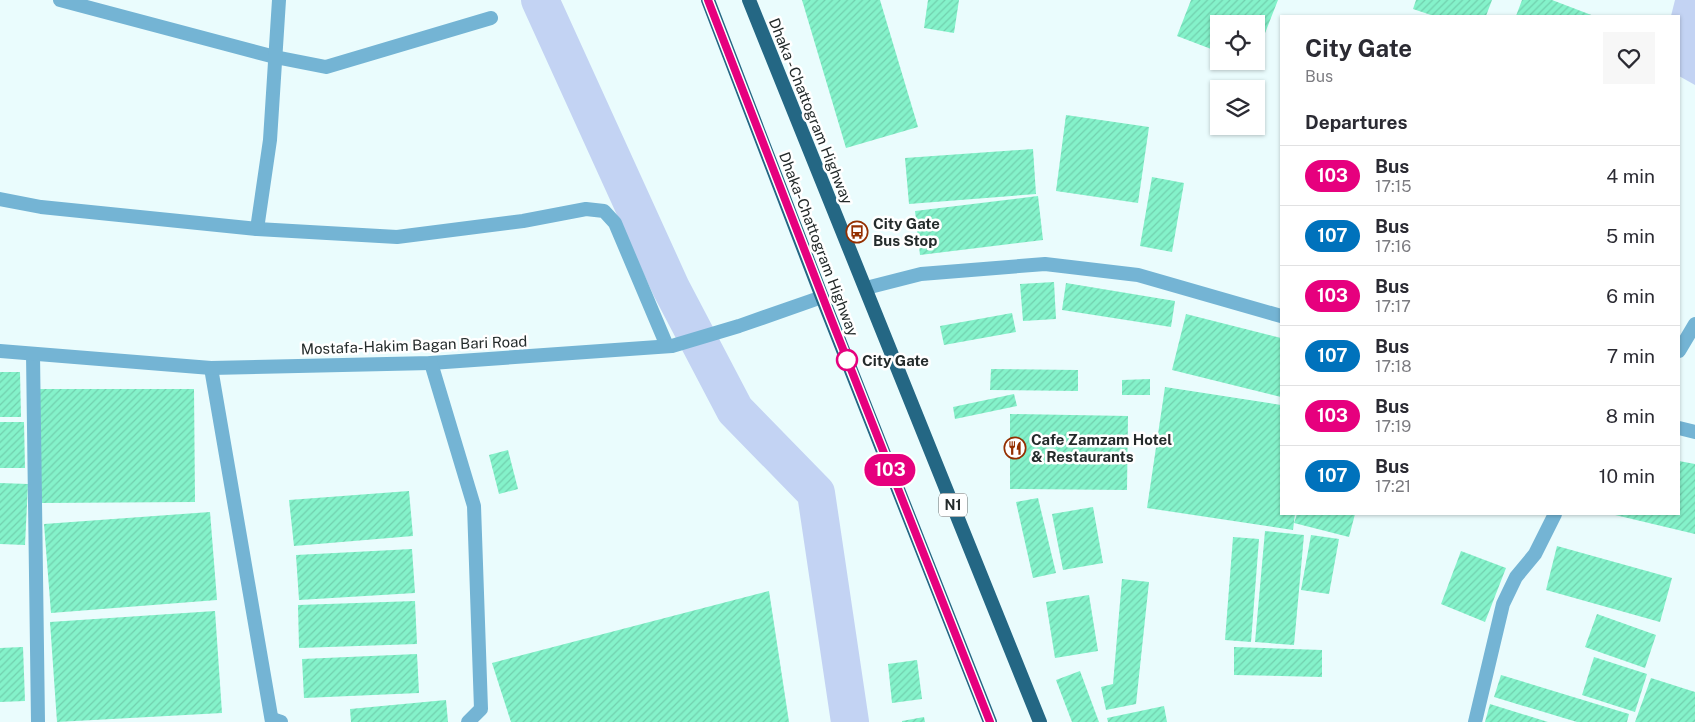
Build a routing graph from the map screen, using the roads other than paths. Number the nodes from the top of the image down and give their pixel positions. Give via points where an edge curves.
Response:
1 (60, 0) edge
2 (279, 0) edge
3 (708, 0) edge
4 (749, 0) edge
5 (491, 18) dead end
6 (275, 57) junction
7 (0, 199) edge
8 (257, 229) junction
9 (866, 288) junction
10 (822, 298) junction
11 (1280, 316) edge
12 (1695, 324) edge
13 (670, 346) junction
14 (1680, 349) edge
15 (0, 351) edge
16 (33, 354) junction
17 (432, 363) junction
18 (211, 368) junction
19 (1680, 428) edge
20 (1695, 432) edge
21 (1554, 515) edge
22 (275, 721) edge
23 (38, 722) edge
24 (468, 722) edge
25 (990, 722) edge
26 (1040, 722) edge
27 (1475, 722) edge

1 - 6 street
2 - 6 street
3 - 10 highway, Dhaka-Chattogram Highway
4 - 9 highway, Dhaka-Chattogram Highway / N1
5 - 6 street via 326,67
6 - 8 street via 270,140
7 - 8 street via 41,207
8 - 13 street via 397,237 523,221 586,209 604,212 615,223
9 - 11 street via 921,274 1045,264 1138,275
9 - 26 highway, Dhaka-Chattogram Highway / N1
10 - 13 street, Mostafa-Hakim Bagan Bari Road
10 - 25 highway, Dhaka-Chattogram Highway
12 - 14 street
13 - 17 street, Mostafa-Hakim Bagan Bari Road
15 - 16 street, Mostafa-Hakim Bagan Bari Road
16 - 18 street, Mostafa-Hakim Bagan Bari Road
16 - 23 street
17 - 18 street, Mostafa-Hakim Bagan Bari Road
17 - 24 street via 474,506 481,709
18 - 22 street
19 - 20 street
21 - 27 street via 1535,554 1516,576 1503,604

